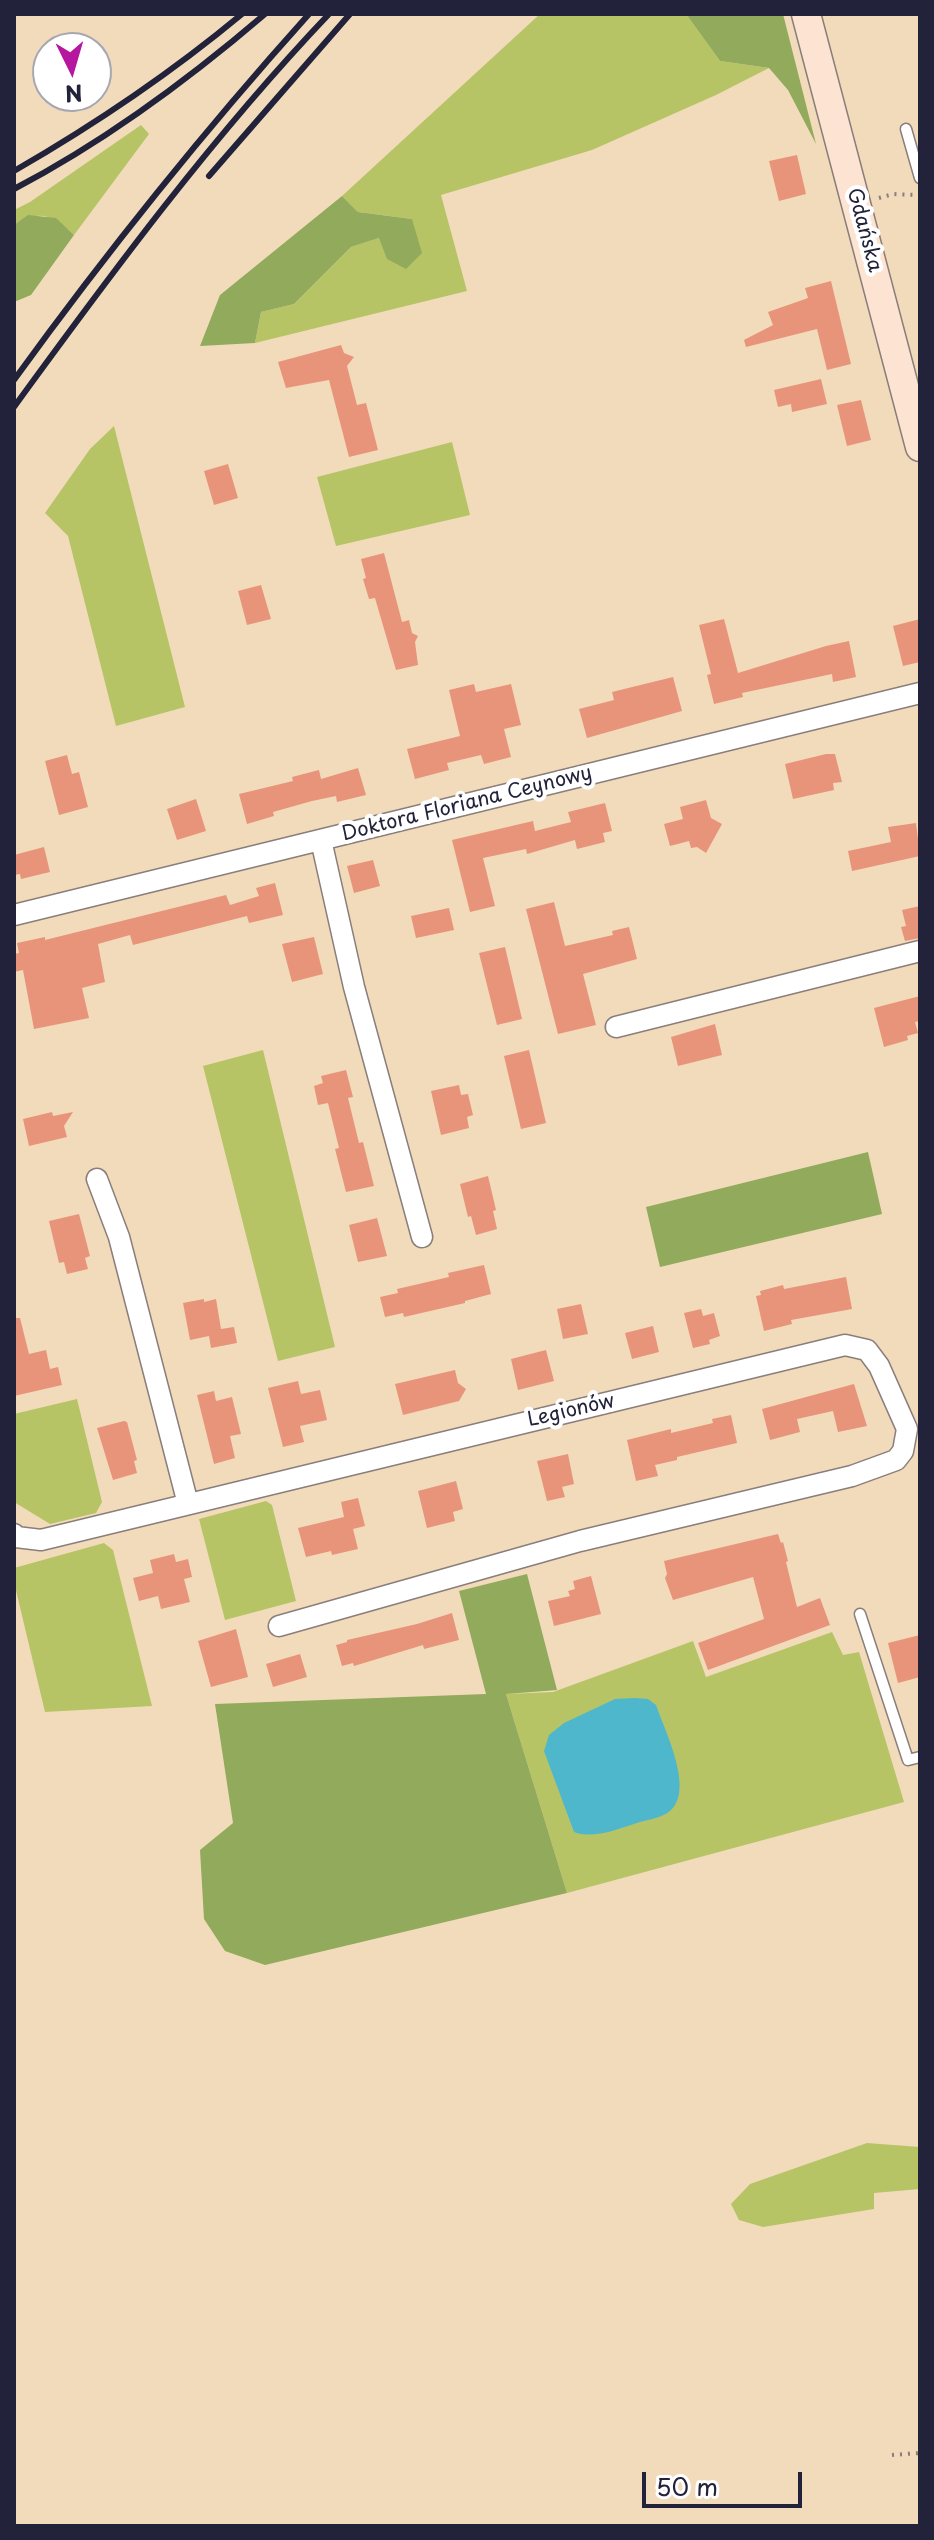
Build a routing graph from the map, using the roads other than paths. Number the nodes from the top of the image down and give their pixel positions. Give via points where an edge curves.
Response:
1 (806, 14) edge
2 (906, 129) dead end
3 (920, 178) edge
4 (920, 447) edge
5 (920, 693) edge
6 (321, 840) junction
7 (14, 915) edge
8 (920, 951) edge
9 (616, 1027) dead end
10 (97, 1179) dead end
11 (422, 1237) dead end
12 (913, 1427) edge
13 (188, 1504) junction
14 (14, 1534) edge
15 (860, 1614) dead end
16 (279, 1626) dead end
17 (920, 1757) edge

1 - 4 main road, Gdańska
2 - 3 lane
5 - 6 street, Doktora Floriana Ceynowy
6 - 7 street, Doktora Floriana Ceynowy
6 - 11 street via 354,987
8 - 9 street
10 - 13 street via 119,1237
12 - 13 street, Legionów via 867,1350 845,1345
12 - 16 street, Legionów via 896,1460 852,1476 580,1541
13 - 14 street, Legionów via 41,1540
15 - 17 lane via 908,1760

